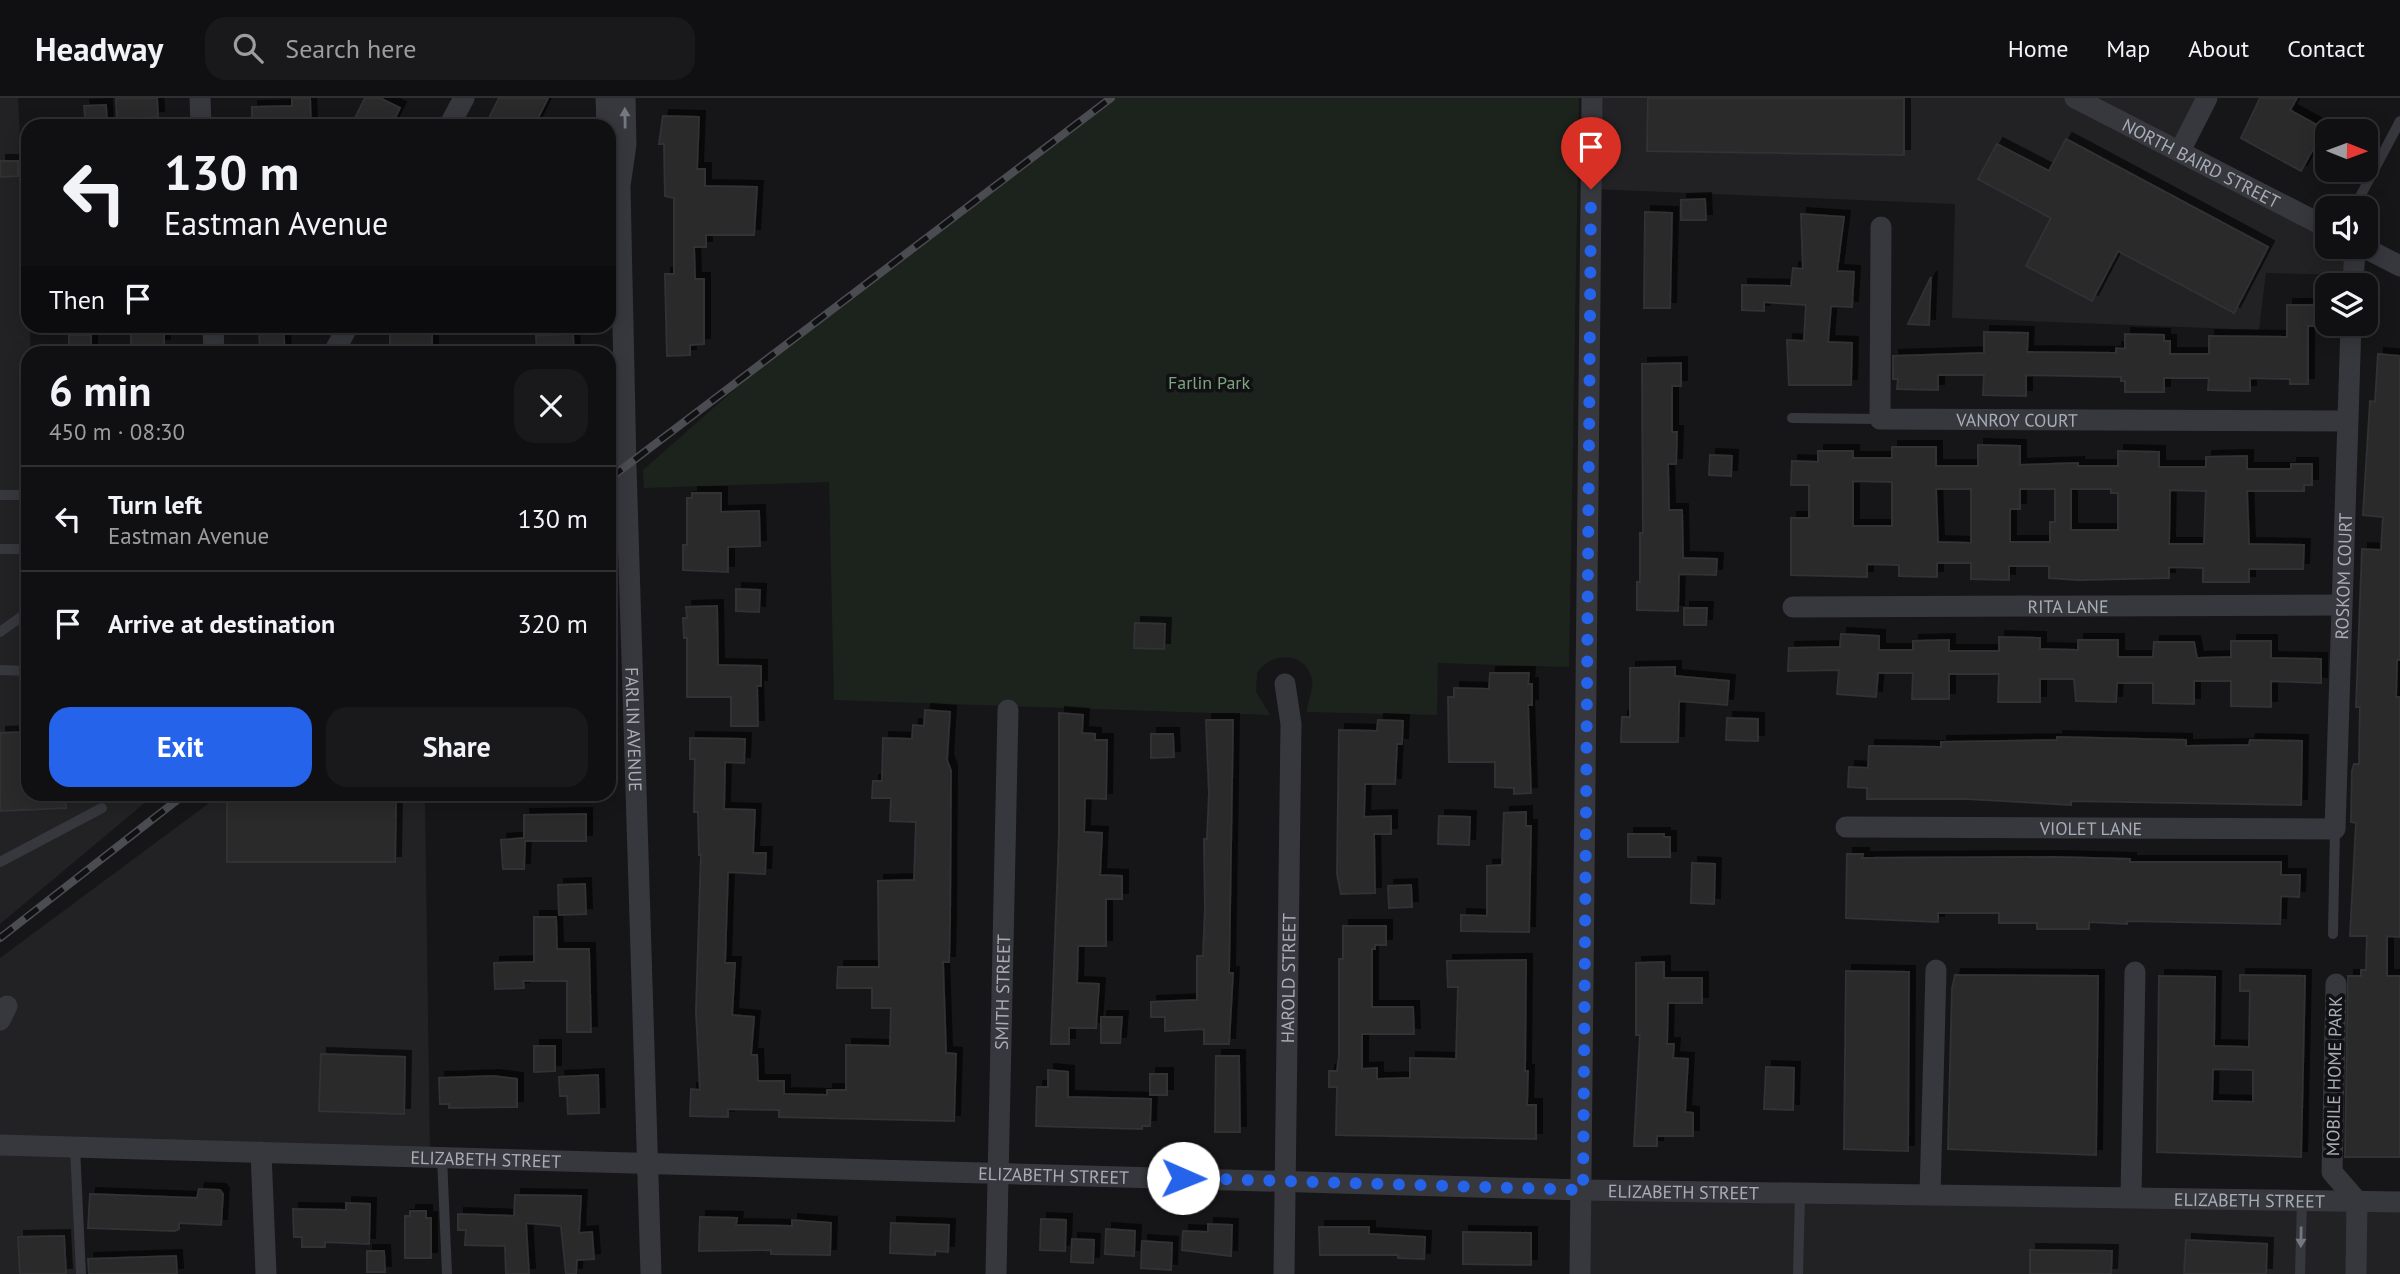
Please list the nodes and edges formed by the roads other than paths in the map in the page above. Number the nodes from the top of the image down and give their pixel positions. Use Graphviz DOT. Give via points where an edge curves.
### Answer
graph roads {
  1 [pos="200,98"];
  2 [pos="464,98"];
  3 [pos="606,98"];
  4 [pos="625,98"];
  5 [pos="1592,98"];
  6 [pos="2076,98"];
  7 [pos="2207,98"];
  8 [pos="2098,103"];
  9 [pos="201,119"];
  10 [pos="453,119"];
  11 [pos="607,119"];
  12 [pos="2400,121"];
  13 [pos="2180,151"];
  14 [pos="616,172"];
  15 [pos="620,186"];
  16 [pos="2360,196"];
  17 [pos="2315,221"];
  18 [pos="1881,227"];
  19 [pos="2378,254"];
  20 [pos="2400,265"];
  21 [pos="2350,336"];
  22 [pos="1792,418"];
  23 [pos="1880,419"];
  24 [pos="2346,421"];
  25 [pos="0,495"];
  26 [pos="21,495"];
  27 [pos="0,549"];
  28 [pos="21,549"];
  29 [pos="2341,605"];
  30 [pos="1793,607"];
  31 [pos="21,617"];
  32 [pos="0,632"];
  33 [pos="0,670"];
  34 [pos="21,671"];
  35 [pos="1285,684"];
  36 [pos="1008,710"];
  37 [pos="102,808"];
  38 [pos="1846,827"];
  39 [pos="2335,829"];
  40 [pos="0,862"];
  41 [pos="2333,934"];
  42 [pos="1936,971"];
  43 [pos="2135,972"];
  44 [pos="2336,984"];
  45 [pos="0,1145"];
  46 [pos="75,1147"];
  47 [pos="261,1152"];
  48 [pos="442,1157"];
  49 [pos="648,1161"];
  50 [pos="998,1172"];
  51 [pos="1286,1180"];
  52 [pos="1583,1190"];
  53 [pos="1800,1193"];
  54 [pos="1930,1195"];
  55 [pos="2131,1197"];
  56 [pos="2302,1200"];
  57 [pos="2357,1201"];
  58 [pos="2400,1202"];
  59 [pos="80,1274"];
  60 [pos="266,1274"];
  61 [pos="447,1274"];
  62 [pos="651,1274"];
  63 [pos="996,1274"];
  64 [pos="1284,1274"];
  65 [pos="1580,1274"];
  66 [pos="1798,1274"];
  67 [pos="2301,1274"];
  68 [pos="2356,1274"];
  1 -- 9 [label="street"];
  2 -- 10 [label="street"];
  3 -- 11 [label="street"];
  15 -- 4 [label="street, FARLIN AVENUE, one-way" via="626,145"];
  5 -- 52 [label="street"];
  6 -- 8 [label="street, NORTH BAIRD STREET"];
  7 -- 13 [label="street"];
  8 -- 13 [label="street, NORTH BAIRD STREET"];
  12 -- 16 [label="lane"];
  13 -- 17 [label="street, NORTH BAIRD STREET"];
  14 -- 15 [label="street, FARLIN AVENUE"];
  15 -- 49 [label="street, FARLIN AVENUE"];
  18 -- 23 [label="street"];
  19 -- 20 [label="street"];
  21 -- 24 [label="street, ROSKOM COURT"];
  22 -- 23 [label="lane"];
  23 -- 24 [label="street, VANROY COURT"];
  24 -- 29 [label="street, ROSKOM COURT"];
  25 -- 26 [label="lane"];
  27 -- 28 [label="lane"];
  29 -- 30 [label="street, RITA LANE"];
  29 -- 39 [label="street, ROSKOM COURT"];
  31 -- 32 [label="lane"];
  33 -- 34 [label="lane"];
  35 -- 51 [label="street, HAROLD STREET" via="1291,724"];
  36 -- 50 [label="street, SMITH STREET"];
  37 -- 40 [label="lane"];
  38 -- 39 [label="street, VIOLET LANE"];
  39 -- 41 [label="lane"];
  42 -- 54 [label="street"];
  43 -- 55 [label="street"];
  44 -- 57 [label="street, MOBILE HOME PARK" via="2332,1172"];
  45 -- 46 [label="street, ELIZABETH STREET"];
  46 -- 47 [label="street, ELIZABETH STREET"];
  46 -- 59 [label="lane"];
  47 -- 48 [label="street, ELIZABETH STREET"];
  47 -- 60 [label="street"];
  48 -- 49 [label="street, ELIZABETH STREET"];
  48 -- 61 [label="lane"];
  49 -- 50 [label="street, ELIZABETH STREET"];
  49 -- 62 [label="street, FARLIN AVENUE"];
  50 -- 51 [label="street, ELIZABETH STREET"];
  50 -- 63 [label="street, SMITH STREET"];
  51 -- 52 [label="street, ELIZABETH STREET"];
  51 -- 64 [label="street, HAROLD STREET"];
  52 -- 53 [label="street, ELIZABETH STREET"];
  52 -- 65 [label="street"];
  53 -- 54 [label="street, ELIZABETH STREET"];
  53 -- 66 [label="lane"];
  54 -- 55 [label="street, ELIZABETH STREET"];
  55 -- 56 [label="street, ELIZABETH STREET"];
  56 -- 57 [label="street, ELIZABETH STREET"];
  56 -- 67 [label="lane, one-way"];
  57 -- 58 [label="street, ELIZABETH STREET"];
  57 -- 68 [label="street"];
}
